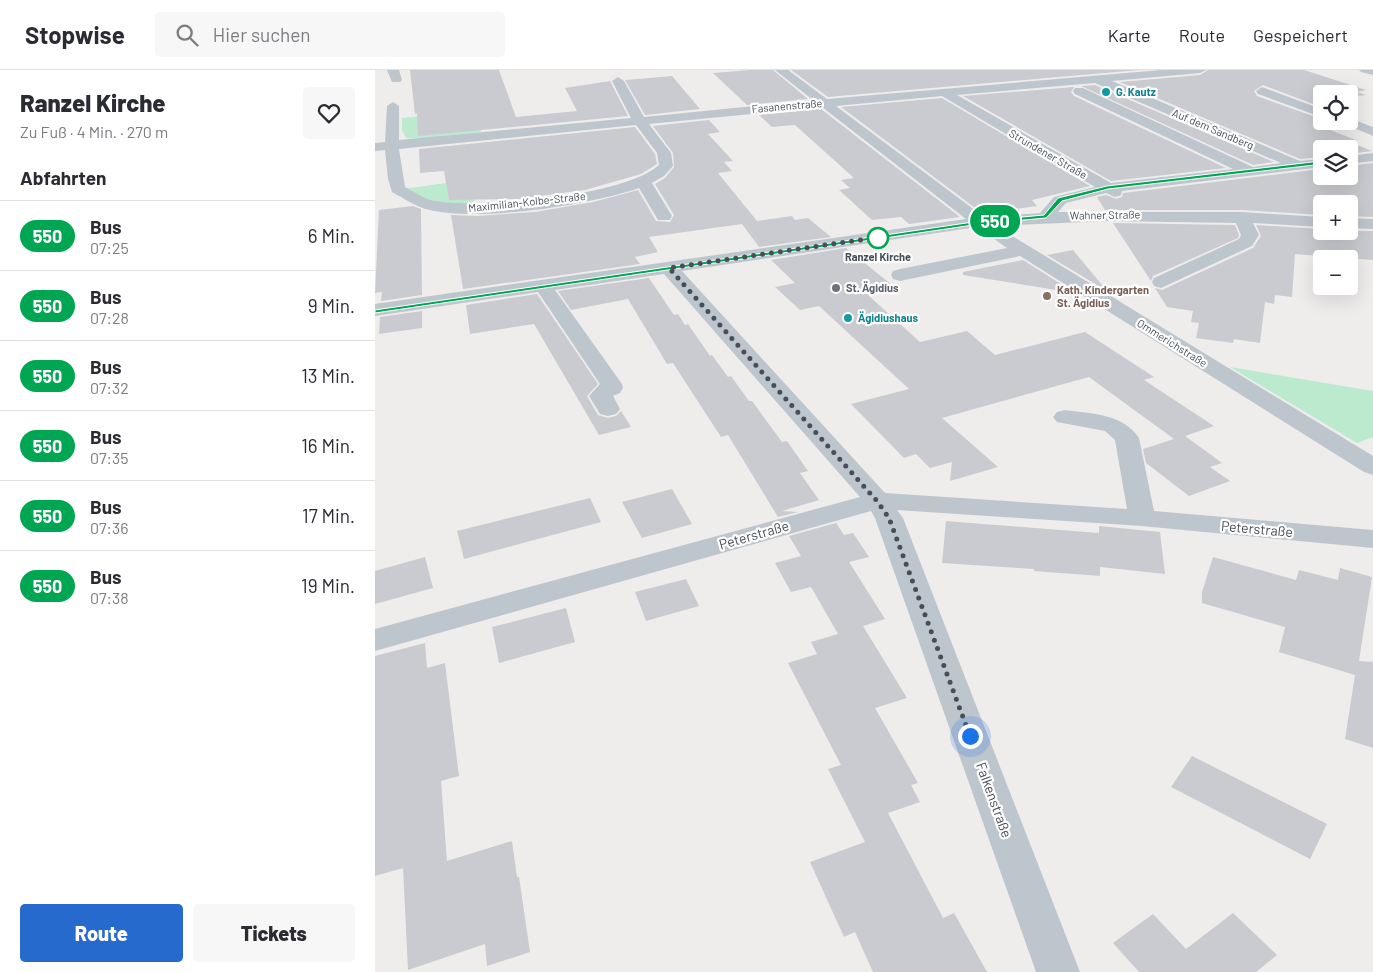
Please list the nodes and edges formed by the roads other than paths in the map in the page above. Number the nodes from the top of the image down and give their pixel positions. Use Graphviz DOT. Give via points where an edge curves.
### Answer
graph roads {
  1 [pos="781,70"];
  2 [pos="1072,70"];
  3 [pos="1200,70"];
  4 [pos="1365,70"];
  5 [pos="1373,72"];
  6 [pos="1097,79"];
  7 [pos="618,81"];
  8 [pos="1060,82"];
  9 [pos="1262,91"];
  10 [pos="943,92"];
  11 [pos="824,103"];
  12 [pos="393,106"];
  13 [pos="1313,110"];
  14 [pos="639,120"];
  15 [pos="1358,126"];
  16 [pos="1373,132"];
  17 [pos="392,145"];
  18 [pos="375,147"];
  19 [pos="1373,157"];
  20 [pos="1358,159"];
  21 [pos="1313,164"];
  22 [pos="1298,166"];
  23 [pos="1250,171"];
  24 [pos="643,182"];
  25 [pos="1107,188"];
  26 [pos="1155,214"];
  27 [pos="664,216"];
  28 [pos="1046,216"];
  29 [pos="1242,217"];
  30 [pos="1313,221"];
  31 [pos="980,222"];
  32 [pos="1358,223"];
  33 [pos="1373,224"];
  34 [pos="1021,250"];
  35 [pos="669,268"];
  36 [pos="900,275"];
  37 [pos="1161,282"];
  38 [pos="543,286"];
  39 [pos="375,310"];
  40 [pos="608,409"];
  41 [pos="1065,417"];
  42 [pos="1367,457"];
  43 [pos="877,501"];
  44 [pos="1141,518"];
  45 [pos="1373,539"];
  46 [pos="375,640"];
  47 [pos="1058,972"];
  1 -- 11 [label="street, Ommerichstraße"];
  2 -- 6 [label="street, Auf dem Sandberg"];
  3 -- 6 [label="street, Fasanenstraße"];
  4 -- 5 [label="street"];
  6 -- 8 [label="street, Fasanenstraße"];
  6 -- 22 [label="street, Auf dem Sandberg"];
  7 -- 14 [label="street"];
  8 -- 10 [label="street, Fasanenstraße"];
  8 -- 23 [label="street, Auf dem Sandberg"];
  9 -- 13 [label="street"];
  10 -- 11 [label="street, Fasanenstraße"];
  10 -- 25 [label="street, Strundener Straße"];
  11 -- 14 [label="street, Fasanenstraße"];
  11 -- 31 [label="street, Ommerichstraße"];
  12 -- 17 [label="street"];
  14 -- 17 [label="street, Fasanenstraße"];
  14 -- 24 [label="street, Maximilian-Kolbe-Straße" via="663,152 665,166"];
  15 -- 16 [label="street"];
  17 -- 18 [label="street, Fasanenstraße"];
  17 -- 24 [label="street, Maximilian-Kolbe-Straße" via="398,189 434,206 476,208 550,201"];
  19 -- 20 [label="street"];
  21 -- 22 [label="street"];
  22 -- 23 [label="street"];
  23 -- 25 [label="street"];
  24 -- 27 [label="street"];
  25 -- 26 [label="street, Strundener Straße"];
  25 -- 28 [label="street" via="1060,200"];
  26 -- 28 [label="street, Wahner Straße"];
  26 -- 29 [label="street, Wahner Straße"];
  28 -- 31 [label="street, Wahner Straße"];
  29 -- 30 [label="street, Wahner Straße"];
  29 -- 37 [label="street" via="1250,235 1246,242"];
  31 -- 34 [label="street, Ommerichstraße"];
  31 -- 35 [label="street, Wahner Straße"];
  32 -- 33 [label="street"];
  34 -- 36 [label="street"];
  34 -- 42 [label="street, Ommerichstraße"];
  35 -- 38 [label="street, Wahner Straße"];
  35 -- 43 [label="street, Falkenstraße"];
  38 -- 39 [label="street, Wahner Straße"];
  38 -- 40 [label="street" via="611,384 612,388 601,396"];
  41 -- 44 [label="street" via="1113,425 1127,438"];
  43 -- 44 [label="street, Peterstraße"];
  43 -- 46 [label="street, Peterstraße"];
  43 -- 47 [label="street, Falkenstraße" via="889,518"];
  44 -- 45 [label="street, Peterstraße"];
}
